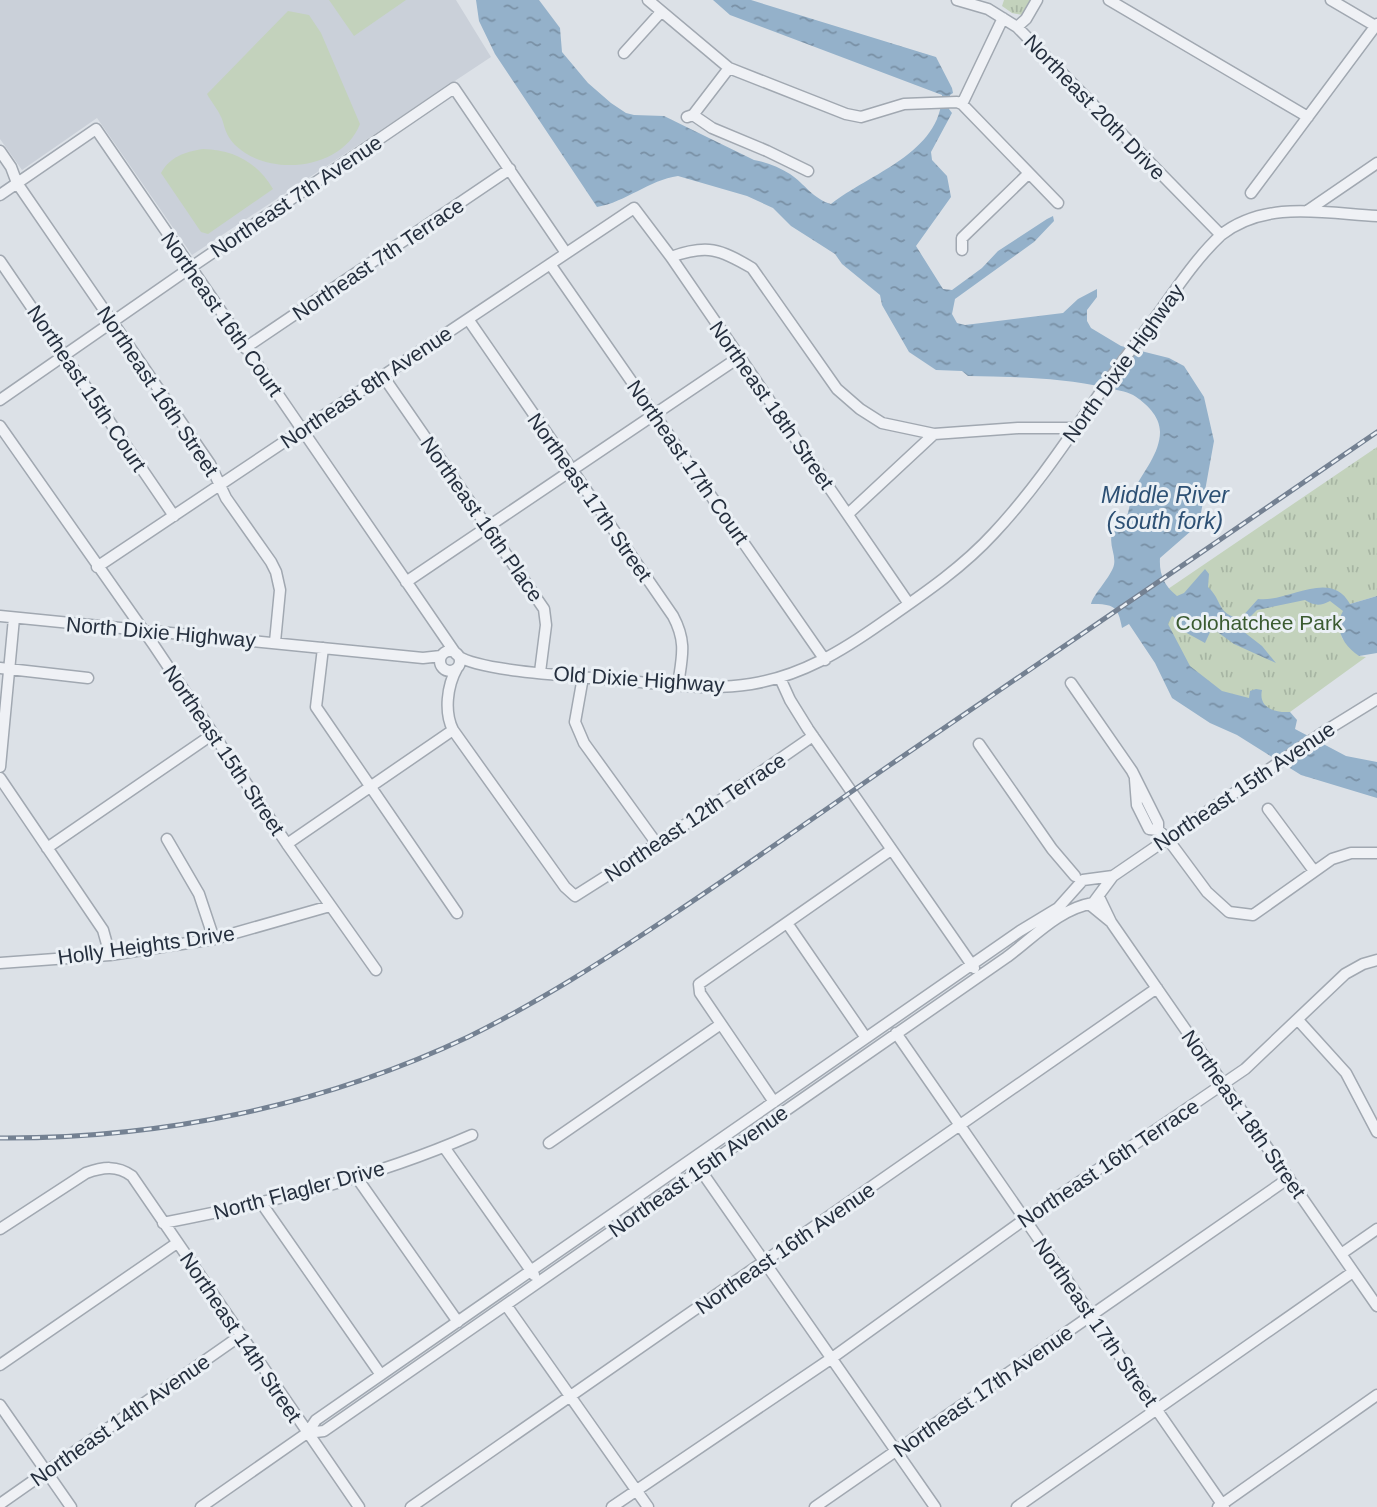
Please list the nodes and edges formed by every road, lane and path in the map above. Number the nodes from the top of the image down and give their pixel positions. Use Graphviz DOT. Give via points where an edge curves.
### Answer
graph roads {
  1 [pos="648,0"];
  2 [pos="957,0"];
  3 [pos="1037,0"];
  4 [pos="1109,0"];
  5 [pos="1331,0"];
  6 [pos="661,12"];
  7 [pos="1003,18"];
  8 [pos="1376,26"];
  9 [pos="1017,27"];
  10 [pos="624,53"];
  11 [pos="729,68"];
  12 [pos="962,104"];
  13 [pos="1308,117"];
  14 [pos="0,151"];
  15 [pos="1377,163"];
  16 [pos="510,169"];
  17 [pos="808,171"];
  18 [pos="1028,174"];
  19 [pos="17,183"];
  20 [pos="1251,193"];
  21 [pos="0,195"];
  22 [pos="1058,203"];
  23 [pos="634,208"];
  24 [pos="1306,212"];
  25 [pos="1377,216"];
  26 [pos="1221,235"];
  27 [pos="962,250"];
  28 [pos="566,253"];
  29 [pos="671,257"];
  30 [pos="0,261"];
  31 [pos="551,264"];
  32 [pos="190,268"];
  33 [pos="468,319"];
  34 [pos="112,322"];
  35 [pos="245,348"];
  36 [pos="64,355"];
  37 [pos="738,358"];
  38 [pos="383,376"];
  39 [pos="0,400"];
  40 [pos="654,413"];
  41 [pos="0,426"];
  42 [pos="1075,428"];
  43 [pos="302,430"];
  44 [pos="934,434"];
  45 [pos="571,470"];
  46 [pos="220,485"];
  47 [pos="848,514"];
  48 [pos="174,516"];
  49 [pos="488,526"];
  50 [pos="97,567"];
  51 [pos="405,582"];
  52 [pos="909,604"];
  53 [pos="0,616"];
  54 [pos="14,618"];
  55 [pos="142,629"];
  56 [pos="443,636"];
  57 [pos="275,642"];
  58 [pos="323,648"];
  59 [pos="825,660"];
  60 [pos="458,661"];
  61 [pos="443,662"];
  62 [pos="5,668"];
  63 [pos="540,672"];
  64 [pos="583,677"];
  65 [pos="88,678"];
  66 [pos="780,678"];
  67 [pos="1071,683"];
  68 [pos="450,685"];
  69 [pos="678,685"];
  70 [pos="1377,699"];
  71 [pos="453,730"];
  72 [pos="212,734"];
  73 [pos="813,736"];
  74 [pos="979,744"];
  75 [pos="0,767"];
  76 [pos="0,778"];
  77 [pos="371,788"];
  78 [pos="1268,809"];
  79 [pos="1167,838"];
  80 [pos="167,839"];
  81 [pos="657,844"];
  82 [pos="287,845"];
  83 [pos="47,848"];
  84 [pos="891,850"];
  85 [pos="1377,853"];
  86 [pos="1314,871"];
  87 [pos="1075,876"];
  88 [pos="1114,876"];
  89 [pos="1090,880"];
  90 [pos="1077,888"];
  91 [pos="1100,895"];
  92 [pos="575,897"];
  93 [pos="1087,904"];
  94 [pos="330,906"];
  95 [pos="457,913"];
  96 [pos="1111,922"];
  97 [pos="787,923"];
  98 [pos="214,939"];
  99 [pos="110,954"];
  100 [pos="1377,960"];
  101 [pos="0,963"];
  102 [pos="972,965"];
  103 [pos="376,970"];
  104 [pos="980,976"];
  105 [pos="1157,988"];
  106 [pos="1298,1020"];
  107 [pos="721,1024"];
  108 [pos="896,1033"];
  109 [pos="866,1038"];
  110 [pos="1223,1084"];
  111 [pos="775,1102"];
  112 [pos="961,1126"];
  113 [pos="1377,1132"];
  114 [pos="472,1135"];
  115 [pos="549,1143"];
  116 [pos="444,1147"];
  117 [pos="693,1158"];
  118 [pos="700,1169"];
  119 [pos="357,1178"];
  120 [pos="1289,1178"];
  121 [pos="262,1204"];
  122 [pos="1025,1219"];
  123 [pos="163,1223"];
  124 [pos="0,1229"];
  125 [pos="1377,1229"];
  126 [pos="177,1243"];
  127 [pos="1341,1254"];
  128 [pos="765,1262"];
  129 [pos="531,1271"];
  130 [pos="1353,1272"];
  131 [pos="539,1282"];
  132 [pos="506,1305"];
  133 [pos="1377,1306"];
  134 [pos="1090,1315"];
  135 [pos="458,1322"];
  136 [pos="240,1336"];
  137 [pos="832,1358"];
  138 [pos="0,1365"];
  139 [pos="381,1375"];
  140 [pos="1377,1395"];
  141 [pos="570,1398"];
  142 [pos="0,1405"];
  143 [pos="1156,1408"];
  144 [pos="307,1433"];
  145 [pos="897,1451"];
  146 [pos="47,1472"];
  147 [pos="636,1490"];
  148 [pos="0,1504"];
  149 [pos="1221,1506"];
  150 [pos="71,1507"];
  151 [pos="201,1507"];
  152 [pos="359,1507"];
  153 [pos="411,1507"];
  154 [pos="612,1507"];
  155 [pos="648,1507"];
  156 [pos="815,1507"];
  157 [pos="935,1507"];
  158 [pos="1017,1507"];
  1 -- 6 [label="street"];
  2 -- 7 [label="street, Northeast 20th Drive"];
  3 -- 9 [label="street"];
  4 -- 13 [label="street"];
  5 -- 8 [label="street"];
  6 -- 10 [label="street"];
  6 -- 11 [label="street"];
  7 -- 9 [label="street, Northeast 20th Drive"];
  7 -- 12 [label="street"];
  8 -- 13 [label="street"];
  9 -- 26 [label="street, Northeast 20th Drive"];
  11 -- 12 [label="street" via="861,117 904,104"];
  11 -- 17 [label="street" via="690,116"];
  12 -- 18 [label="street"];
  13 -- 20 [label="street"];
  14 -- 19 [label="street, Northeast 16th Street"];
  15 -- 24 [label="street"];
  16 -- 28 [label="street"];
  16 -- 32 [label="street, Northeast 7th Avenue" via="454,88"];
  16 -- 35 [label="street, Northeast 7th Terrace"];
  18 -- 22 [label="street"];
  18 -- 27 [label="street" via="962,238"];
  19 -- 21 [label="street"];
  19 -- 32 [label="street, Northeast 16th Court" via="96,129"];
  19 -- 34 [label="street, Northeast 16th Street"];
  23 -- 28 [label="street, Northeast 8th Avenue"];
  23 -- 29 [label="street, Northeast 18th Street"];
  24 -- 25 [label="street, North Dixie Highway"];
  24 -- 26 [label="street, North Dixie Highway" via="1256,215"];
  26 -- 42 [label="street, North Dixie Highway"];
  28 -- 31 [label="street, Northeast 8th Avenue"];
  29 -- 37 [label="street, Northeast 18th Street"];
  29 -- 44 [label="street" via="694,249 713,250 752,268 837,389 882,423"];
  30 -- 36 [label="street, Northeast 15th Court"];
  31 -- 33 [label="street, Northeast 8th Avenue"];
  31 -- 40 [label="street, Northeast 17th Court"];
  32 -- 34 [label="street, Northeast 7th Avenue"];
  32 -- 35 [label="street, Northeast 16th Court"];
  33 -- 38 [label="street, Northeast 8th Avenue"];
  33 -- 45 [label="street, Northeast 17th Street"];
  34 -- 36 [label="street, Northeast 7th Avenue"];
  34 -- 46 [label="street, Northeast 16th Street"];
  35 -- 43 [label="street, Northeast 16th Court"];
  36 -- 39 [label="street, Northeast 7th Avenue"];
  36 -- 48 [label="street, Northeast 15th Court"];
  37 -- 40 [label="street"];
  37 -- 47 [label="street, Northeast 18th Street"];
  38 -- 43 [label="street, Northeast 8th Avenue"];
  38 -- 49 [label="street, Northeast 16th Place"];
  40 -- 45 [label="street"];
  40 -- 59 [label="street, Northeast 17th Court"];
  41 -- 50 [label="street, Northeast 15th Street"];
  42 -- 44 [label="street"];
  42 -- 52 [label="street, North Dixie Highway" via="993,535 961,566"];
  43 -- 46 [label="street, Northeast 8th Avenue"];
  43 -- 51 [label="street, Northeast 16th Court"];
  44 -- 47 [label="street"];
  45 -- 49 [label="street"];
  45 -- 69 [label="street, Northeast 17th Street" via="681,631 684,643"];
  46 -- 48 [label="street, Northeast 8th Avenue"];
  46 -- 57 [label="street, Northeast 16th Street" via="276,572 280,590"];
  47 -- 52 [label="street, Northeast 18th Street"];
  48 -- 50 [label="street, Northeast 8th Avenue"];
  49 -- 51 [label="street"];
  49 -- 63 [label="street, Northeast 16th Place" via="544,610"];
  50 -- 55 [label="street, Northeast 15th Street"];
  51 -- 56 [label="street, Northeast 16th Court"];
  52 -- 59 [label="street, Old Dixie Highway"];
  53 -- 54 [label="street, North Dixie Highway"];
  54 -- 55 [label="street, North Dixie Highway"];
  54 -- 62 [label="street"];
  55 -- 57 [label="street, North Dixie Highway"];
  55 -- 72 [label="street, Northeast 15th Street"];
  56 -- 60 [label="street, Northeast 16th Court"];
  56 -- 61 [label="street, Northeast 16th Court"];
  57 -- 58 [label="street, North Dixie Highway"];
  58 -- 61 [label="street"];
  58 -- 77 [label="street" via="316,707"];
  59 -- 66 [label="street, Old Dixie Highway"];
  60 -- 61 [label="street" via="452,671"];
  60 -- 61 [label="street" via="450,651"];
  60 -- 63 [label="street, Old Dixie Highway"];
  60 -- 68 [label="street, Northeast 16th Court"];
  61 -- 68 [label="street, Northeast 16th Court"];
  62 -- 65 [label="street"];
  62 -- 75 [label="street"];
  63 -- 64 [label="street, Old Dixie Highway"];
  64 -- 69 [label="street, Old Dixie Highway"];
  64 -- 81 [label="street" via="575,722 584,743"];
  66 -- 69 [label="street, Old Dixie Highway" via="716,687"];
  66 -- 73 [label="street"];
  67 -- 79 [label="street" via="1135,779 1142,818 1149,829"];
  68 -- 71 [label="street, Northeast 16th Court" via="447,718"];
  70 -- 79 [label="street, Northeast 15th Avenue"];
  71 -- 77 [label="street"];
  71 -- 92 [label="street, Northeast 16th Court"];
  72 -- 82 [label="street, Northeast 15th Street"];
  72 -- 83 [label="street"];
  73 -- 81 [label="street, Northeast 12th Terrace"];
  73 -- 84 [label="street"];
  74 -- 87 [label="street"];
  76 -- 83 [label="street"];
  77 -- 82 [label="street"];
  77 -- 95 [label="street"];
  78 -- 86 [label="street"];
  79 -- 86 [label="street" via="1228,912 1253,915"];
  79 -- 88 [label="street, Northeast 15th Avenue"];
  80 -- 98 [label="street" via="199,894"];
  81 -- 92 [label="street, Northeast 12th Terrace"];
  82 -- 94 [label="street, Northeast 15th Street"];
  83 -- 99 [label="street" via="103,930"];
  84 -- 97 [label="street"];
  84 -- 102 [label="street"];
  85 -- 86 [label="street" via="1351,853"];
  87 -- 89 [label="street"];
  87 -- 90 [label="street"];
  88 -- 89 [label="street, Northeast 15th Avenue"];
  88 -- 91 [label="street, Northeast 15th Avenue"];
  89 -- 90 [label="street" via="1083,880"];
  89 -- 91 [label="street" via="1099,886"];
  90 -- 93 [label="street" via="1079,900"];
  90 -- 102 [label="street, Northeast 15th Avenue" via="1058,908"];
  91 -- 93 [label="street"];
  91 -- 96 [label="street, Northeast 18th Street"];
  93 -- 96 [label="street, Northeast 18th Street"];
  93 -- 104 [label="street, Northeast 15th Avenue" via="1061,914"];
  94 -- 98 [label="street, Holly Heights Drive"];
  94 -- 103 [label="street, Northeast 15th Street"];
  96 -- 105 [label="street, Northeast 18th Street"];
  97 -- 107 [label="street" via="699,984"];
  97 -- 109 [label="street"];
  98 -- 99 [label="street, Holly Heights Drive"];
  99 -- 101 [label="street, Holly Heights Drive"];
  100 -- 106 [label="street, Northeast 16th Terrace" via="1345,974"];
  102 -- 104 [label="street"];
  102 -- 109 [label="street, Northeast 15th Avenue"];
  104 -- 108 [label="street, Northeast 15th Avenue"];
  105 -- 110 [label="street, Northeast 18th Street"];
  105 -- 112 [label="street, Northeast 16th Avenue"];
  106 -- 110 [label="street, Northeast 16th Terrace"];
  106 -- 113 [label="street" via="1346,1073"];
  107 -- 111 [label="street"];
  107 -- 115 [label="street"];
  108 -- 112 [label="street, Northeast 17th Street"];
  108 -- 118 [label="street, Northeast 15th Avenue"];
  109 -- 111 [label="street, Northeast 15th Avenue"];
  110 -- 120 [label="street, Northeast 18th Street"];
  110 -- 122 [label="street, Northeast 16th Terrace"];
  111 -- 117 [label="street, Northeast 15th Avenue"];
  112 -- 122 [label="street, Northeast 17th Street"];
  112 -- 128 [label="street, Northeast 16th Avenue"];
  114 -- 116 [label="street, North Flagler Drive"];
  116 -- 119 [label="street, North Flagler Drive"];
  116 -- 129 [label="street"];
  117 -- 118 [label="street"];
  117 -- 129 [label="street, Northeast 15th Avenue"];
  118 -- 128 [label="street"];
  118 -- 131 [label="street, Northeast 15th Avenue"];
  119 -- 121 [label="street, North Flagler Drive"];
  119 -- 135 [label="street"];
  120 -- 127 [label="street, Northeast 18th Street"];
  120 -- 134 [label="street, Northeast 17th Avenue"];
  121 -- 123 [label="street, North Flagler Drive"];
  121 -- 139 [label="street"];
  122 -- 134 [label="street, Northeast 17th Street"];
  122 -- 137 [label="street, Northeast 16th Terrace"];
  123 -- 124 [label="street, Northeast 14th Street" via="132,1177 123,1169 103,1168 86,1173"];
  123 -- 126 [label="street, Northeast 14th Street"];
  125 -- 127 [label="street"];
  126 -- 136 [label="street, Northeast 14th Street"];
  126 -- 138 [label="street"];
  127 -- 130 [label="street, Northeast 18th Street"];
  128 -- 137 [label="street"];
  128 -- 141 [label="street, Northeast 16th Avenue"];
  129 -- 131 [label="street"];
  129 -- 135 [label="street, Northeast 15th Avenue"];
  130 -- 133 [label="street, Northeast 18th Street"];
  130 -- 143 [label="street"];
  131 -- 132 [label="street, Northeast 15th Avenue"];
  132 -- 141 [label="street"];
  132 -- 144 [label="street, Northeast 15th Avenue" via="324,1431"];
  134 -- 143 [label="street, Northeast 17th Street"];
  134 -- 145 [label="street, Northeast 17th Avenue"];
  135 -- 139 [label="street, Northeast 15th Avenue"];
  136 -- 144 [label="street, Northeast 14th Street"];
  136 -- 146 [label="street, Northeast 14th Avenue"];
  137 -- 145 [label="street"];
  137 -- 147 [label="street, Northeast 16th Terrace"];
  139 -- 144 [label="street, Northeast 15th Avenue" via="316,1420"];
  140 -- 149 [label="street"];
  141 -- 147 [label="street"];
  141 -- 153 [label="street, Northeast 16th Avenue"];
  142 -- 146 [label="street"];
  143 -- 149 [label="street, Northeast 17th Street"];
  143 -- 158 [label="street"];
  144 -- 151 [label="street, Northeast 15th Avenue"];
  144 -- 152 [label="street, Northeast 14th Street"];
  145 -- 156 [label="street, Northeast 17th Avenue"];
  145 -- 157 [label="street"];
  146 -- 148 [label="street, Northeast 14th Avenue"];
  146 -- 150 [label="street"];
  147 -- 154 [label="street, Northeast 16th Terrace"];
  147 -- 155 [label="street"];
}
